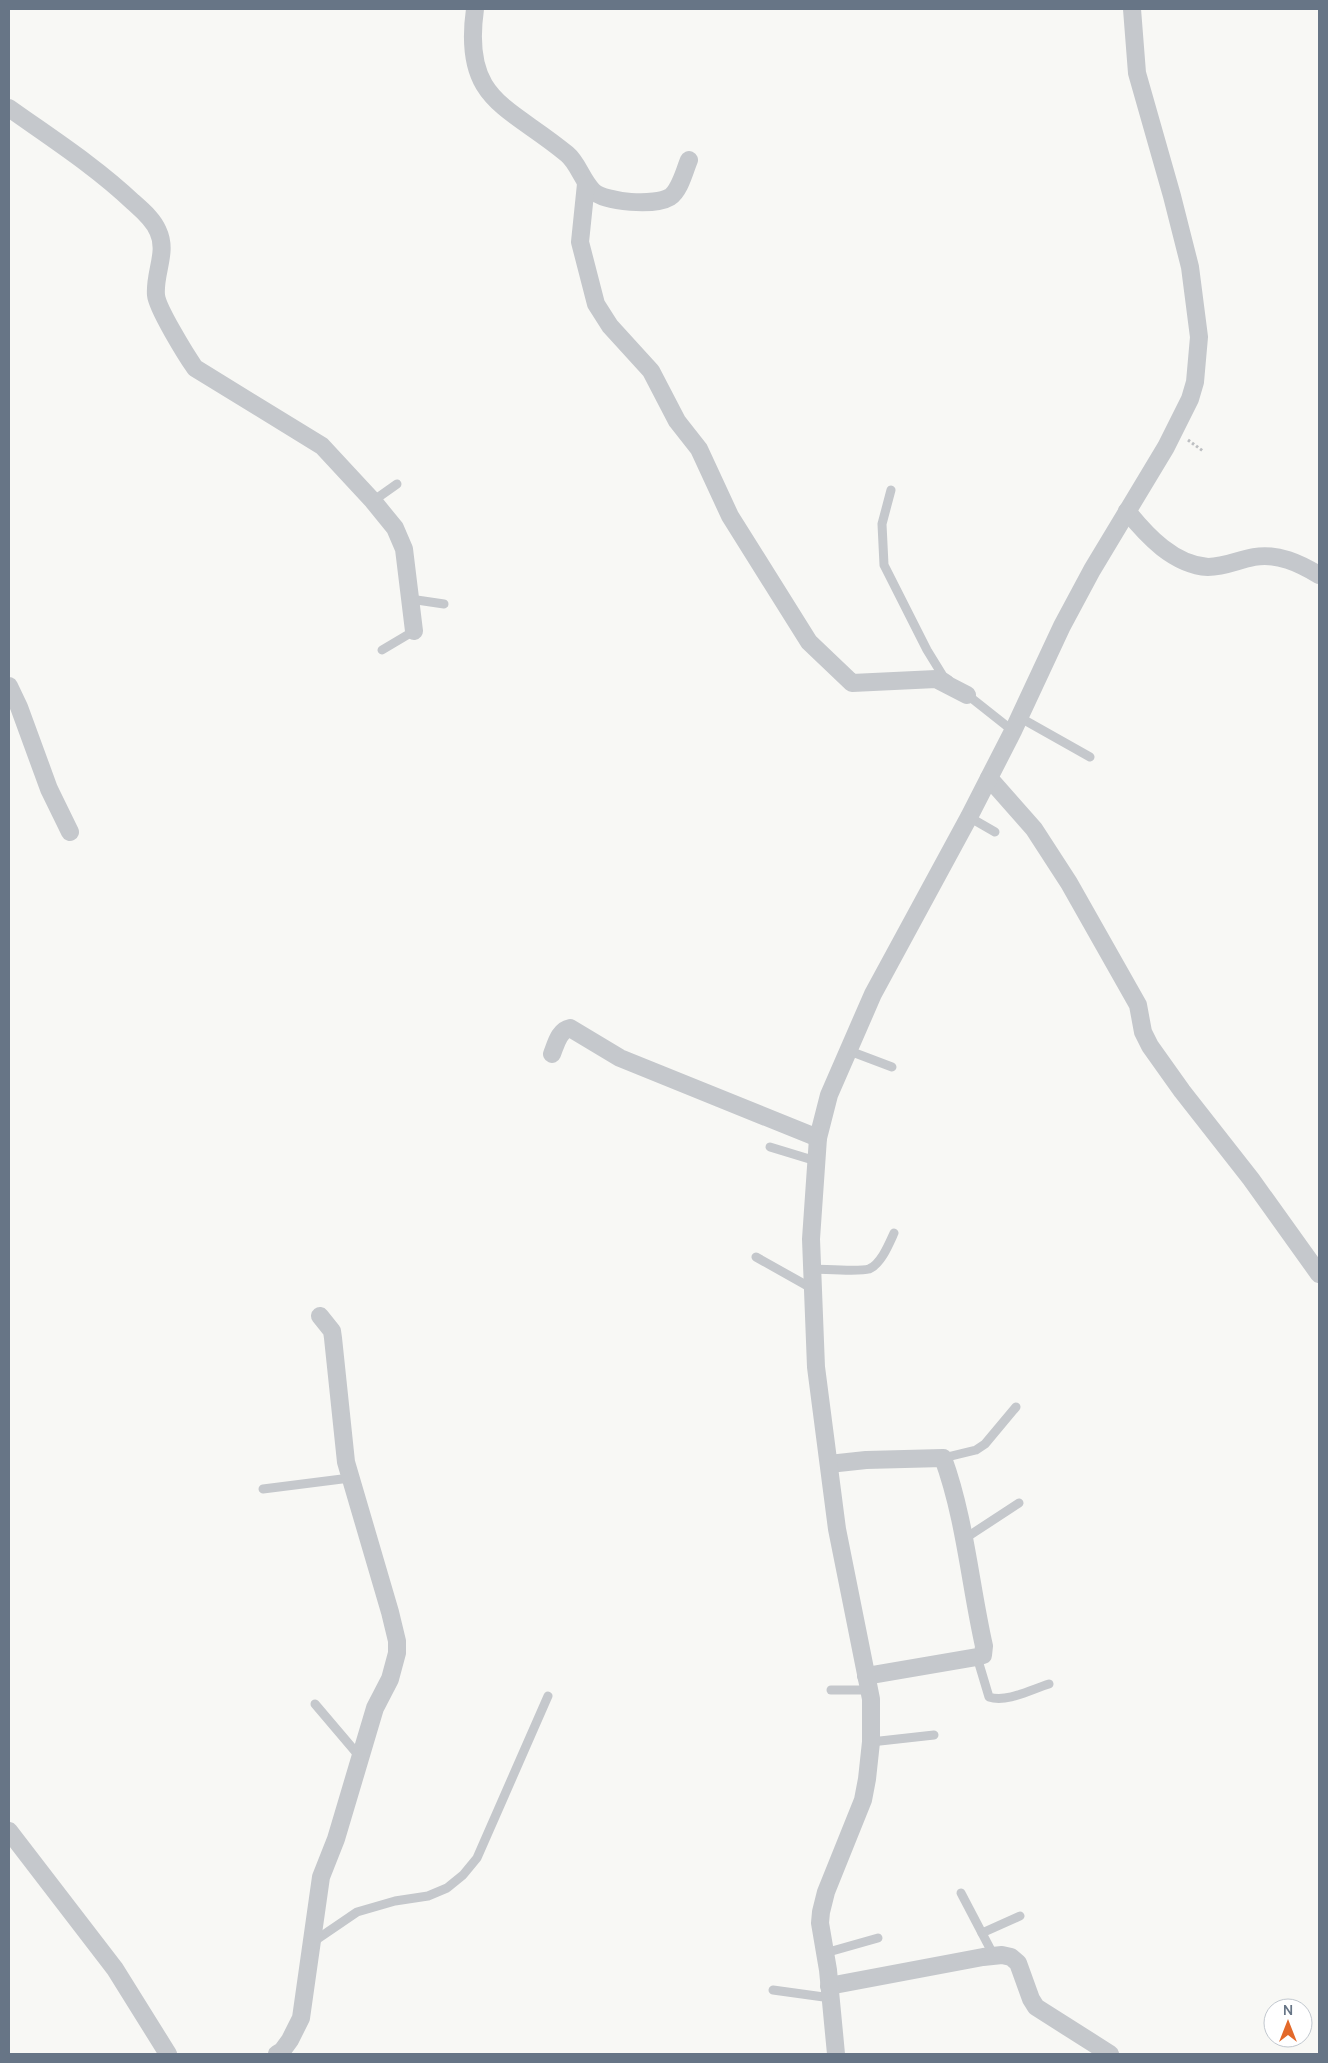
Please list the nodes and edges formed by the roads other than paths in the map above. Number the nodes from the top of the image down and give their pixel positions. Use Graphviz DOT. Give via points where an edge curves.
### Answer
graph roads {
  1 [pos="475,9"];
  2 [pos="1132,9"];
  3 [pos="9,108"];
  4 [pos="689,160"];
  5 [pos="586,184"];
  6 [pos="397,484"];
  7 [pos="891,490"];
  8 [pos="373,501"];
  9 [pos="1127,512"];
  10 [pos="1319,575"];
  11 [pos="410,599"];
  12 [pos="444,604"];
  13 [pos="414,631"];
  14 [pos="382,650"];
  15 [pos="9,686"];
  16 [pos="967,695"];
  17 [pos="1016,724"];
  18 [pos="1090,757"];
  19 [pos="989,778"];
  20 [pos="969,817"];
  21 [pos="70,832"];
  22 [pos="995,832"];
  23 [pos="847,1050"];
  24 [pos="552,1054"];
  25 [pos="892,1067"];
  26 [pos="818,1138"];
  27 [pos="770,1147"];
  28 [pos="816,1161"];
  29 [pos="894,1233"];
  30 [pos="756,1257"];
  31 [pos="812,1270"];
  32 [pos="1319,1274"];
  33 [pos="813,1289"];
  34 [pos="320,1316"];
  35 [pos="1016,1407"];
  36 [pos="943,1458"];
  37 [pos="829,1464"];
  38 [pos="350,1478"];
  39 [pos="263,1488"];
  40 [pos="1019,1503"];
  41 [pos="964,1539"];
  42 [pos="976,1658"];
  43 [pos="867,1683"];
  44 [pos="1049,1684"];
  45 [pos="831,1690"];
  46 [pos="548,1696"];
  47 [pos="316,1704"];
  48 [pos="934,1735"];
  49 [pos="871,1742"];
  50 [pos="360,1757"];
  51 [pos="9,1830"];
  52 [pos="961,1893"];
  53 [pos="1020,1916"];
  54 [pos="982,1933"];
  55 [pos="878,1938"];
  56 [pos="311,1944"];
  57 [pos="825,1953"];
  58 [pos="994,1956"];
  59 [pos="773,1990"];
  60 [pos="830,1992"];
  61 [pos="168,2054"];
  62 [pos="277,2054"];
  63 [pos="836,2054"];
  64 [pos="1110,2054"];
  1 -- 5 [label="street" via="473,60 487,89 499,104 568,155"];
  2 -- 9 [label="street" via="1136,73 1190,266 1199,336 1195,382 1190,399 1166,448"];
  3 -- 8 [label="street" via="71,150 150,217 161,241 156,296 184,353 195,368 322,446"];
  4 -- 5 [label="street" via="677,188 671,196 660,201 646,203 607,198 594,193"];
  5 -- 16 [label="street" via="580,242 596,304 610,326 651,370 676,421 699,449 730,516 809,642 852,683 936,680"];
  6 -- 8 [label="lane"];
  7 -- 16 [label="lane" via="882,524 884,565 943,676"];
  8 -- 11 [label="street" via="395,528 404,549"];
  9 -- 10 [label="street" via="1155,542 1185,561 1207,567 1255,557 1280,557 1299,563"];
  9 -- 17 [label="street" via="1062,626"];
  11 -- 12 [label="lane"];
  11 -- 13 [label="street"];
  13 -- 14 [label="lane"];
  15 -- 21 [label="street" via="49,789"];
  16 -- 17 [label="lane"];
  17 -- 18 [label="lane"];
  17 -- 19 [label="street"];
  19 -- 20 [label="street"];
  19 -- 32 [label="street" via="1034,828 1069,883 1138,1005 1143,1032 1150,1046"];
  20 -- 22 [label="lane"];
  20 -- 23 [label="street" via="873,994"];
  23 -- 25 [label="lane"];
  23 -- 26 [label="street" via="829,1094"];
  24 -- 26 [label="street" via="562,1032 570,1028 620,1058"];
  26 -- 28 [label="street"];
  27 -- 28 [label="lane"];
  28 -- 31 [label="street"];
  29 -- 31 [label="lane" via="877,1262 868,1269"];
  30 -- 33 [label="lane"];
  31 -- 33 [label="street"];
  33 -- 37 [label="street" via="816,1367"];
  34 -- 38 [label="street" via="334,1338"];
  35 -- 36 [label="lane" via="985,1444 976,1450"];
  36 -- 37 [label="street"];
  36 -- 41 [label="street"];
  37 -- 43 [label="street" via="837,1529"];
  38 -- 39 [label="lane"];
  38 -- 50 [label="street" via="397,1641 390,1679 374,1708"];
  40 -- 41 [label="lane"];
  41 -- 42 [label="street" via="984,1646 983,1655"];
  42 -- 43 [label="street"];
  42 -- 44 [label="lane" via="989,1697 1008,1697"];
  43 -- 45 [label="lane"];
  43 -- 49 [label="street"];
  46 -- 56 [label="lane" via="477,1858 463,1875 447,1888 428,1896 356,1912"];
  47 -- 50 [label="lane"];
  48 -- 49 [label="lane"];
  49 -- 57 [label="street" via="862,1800 821,1912"];
  50 -- 56 [label="street" via="336,1839 321,1877"];
  51 -- 61 [label="street" via="115,1968"];
  52 -- 54 [label="lane"];
  53 -- 54 [label="lane"];
  54 -- 58 [label="lane"];
  55 -- 57 [label="lane"];
  56 -- 62 [label="street" via="301,2018 290,2040"];
  57 -- 60 [label="street"];
  58 -- 60 [label="street"];
  58 -- 64 [label="street" via="1011,1957 1018,1962 1036,2007"];
  59 -- 60 [label="lane"];
  60 -- 63 [label="street"];
}
